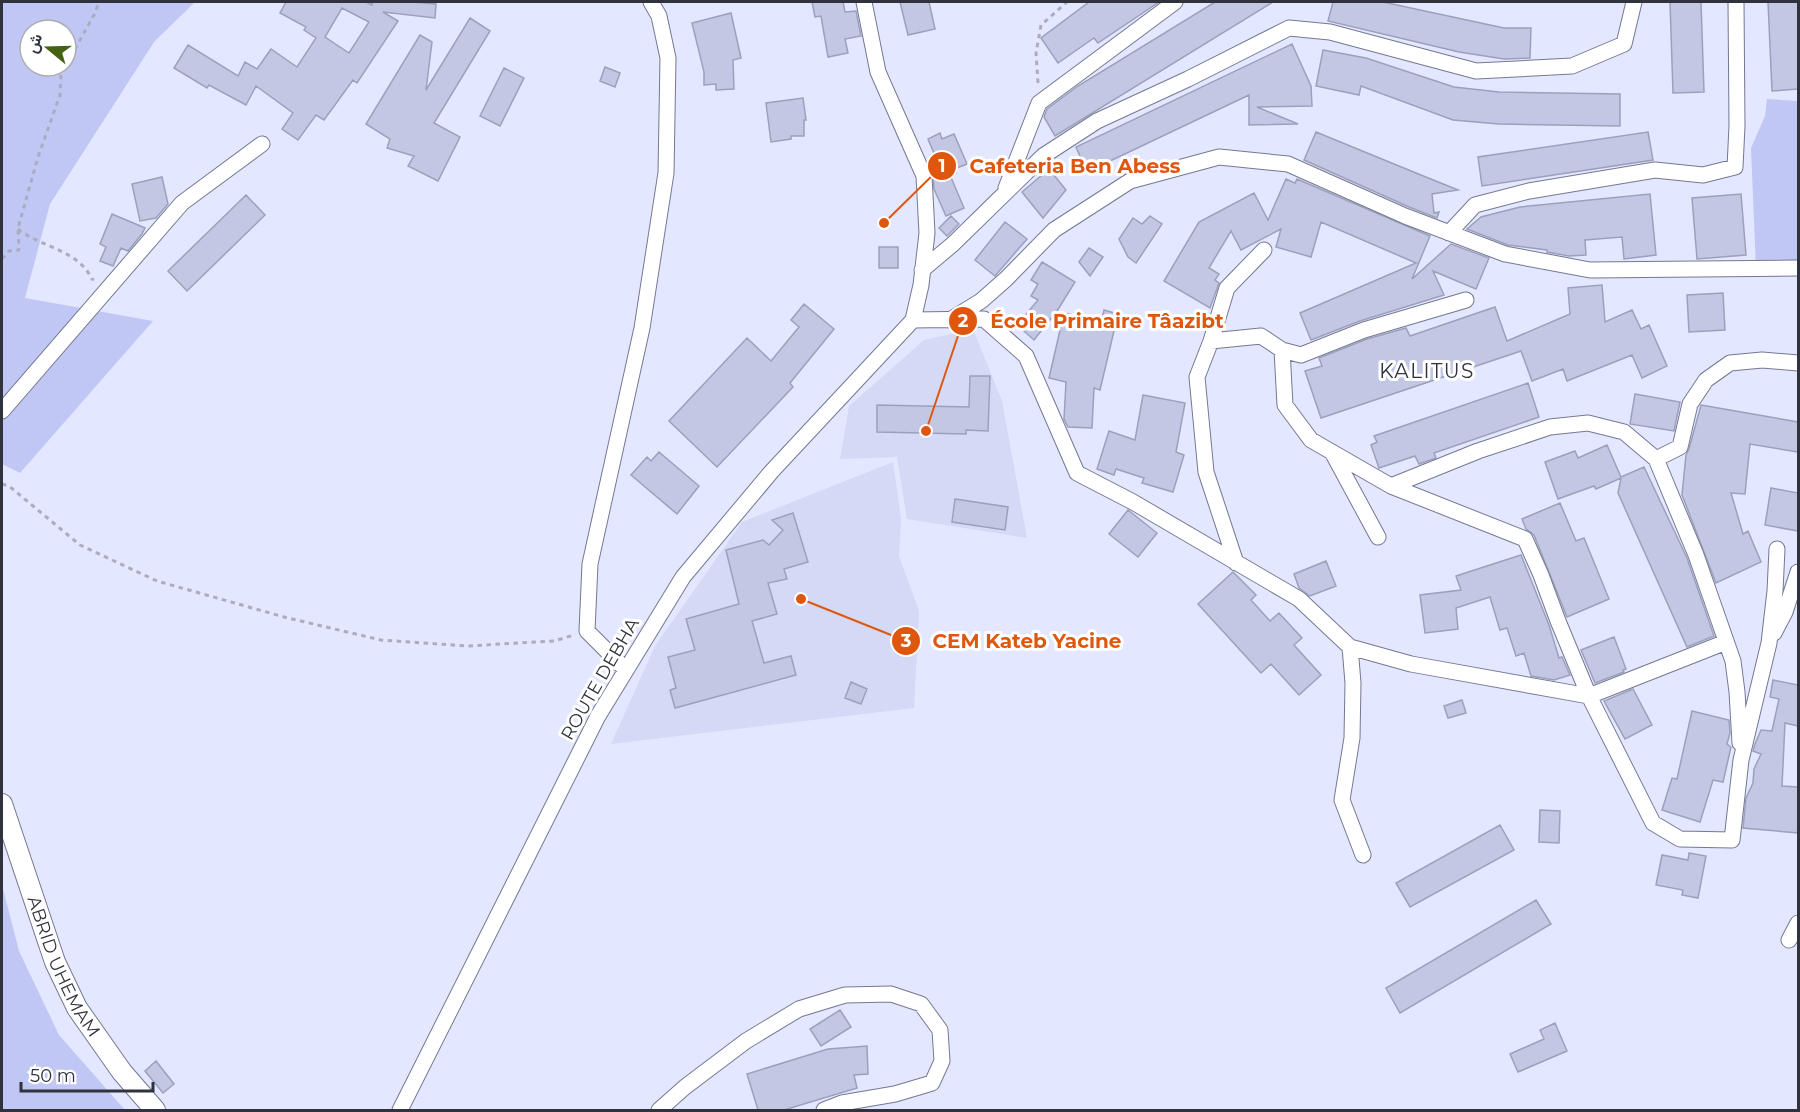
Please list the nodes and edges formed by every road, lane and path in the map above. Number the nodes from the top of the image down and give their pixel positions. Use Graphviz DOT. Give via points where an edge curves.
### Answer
graph roads {
  1 [pos="99,2"];
  2 [pos="651,2"];
  3 [pos="864,2"];
  4 [pos="1067,2"];
  5 [pos="1175,2"];
  6 [pos="1634,2"];
  7 [pos="1736,2"];
  8 [pos="78,44"];
  9 [pos="61,78"];
  10 [pos="1039,103"];
  11 [pos="262,144"];
  12 [pos="1004,193"];
  13 [pos="18,229"];
  14 [pos="1449,233"];
  15 [pos="1263,250"];
  16 [pos="2,259"];
  17 [pos="1798,268"];
  18 [pos="922,270"];
  19 [pos="110,285"];
  20 [pos="1466,300"];
  21 [pos="913,320"];
  22 [pos="950,320"];
  23 [pos="1211,341"];
  24 [pos="1282,350"];
  25 [pos="1798,363"];
  26 [pos="2,411"];
  27 [pos="1332,452"];
  28 [pos="1656,459"];
  29 [pos="2,484"];
  30 [pos="1391,486"];
  31 [pos="1378,537"];
  32 [pos="1778,549"];
  33 [pos="1236,563"];
  34 [pos="1798,572"];
  35 [pos="587,631"];
  36 [pos="1726,642"];
  37 [pos="1769,643"];
  38 [pos="1350,648"];
  39 [pos="626,670"];
  40 [pos="1589,696"];
  41 [pos="1741,760"];
  42 [pos="2,804"];
  43 [pos="1363,855"];
  44 [pos="1798,923"];
  45 [pos="1789,940"];
  46 [pos="155,1110"];
  47 [pos="400,1110"];
  48 [pos="659,1110"];
  49 [pos="824,1110"];
  1 -- 8 [label="path"];
  2 -- 35 [label="street" via="659,16 668,58 666,174 642,328 590,564"];
  3 -- 18 [label="street" via="878,72 924,176 927,233"];
  4 -- 10 [label="path" via="1041,25 1036,53"];
  5 -- 10 [label="street"];
  6 -- 12 [label="street" via="1624,44 1572,66 1476,71 1330,32 1289,28 1097,121 1043,156"];
  7 -- 14 [label="street" via="1735,167 1703,176 1655,170 1529,191 1475,205"];
  9 -- 13 [label="path" via="60,95"];
  10 -- 12 [label="street"];
  11 -- 19 [label="street" via="182,203"];
  12 -- 18 [label="street"];
  13 -- 16 [label="path" via="19,250 9,251"];
  13 -- 19 [label="path" via="66,252 86,267 92,279"];
  14 -- 17 [label="street" via="1505,254 1590,270"];
  14 -- 22 [label="street" via="1288,164 1219,157 1130,181 1054,230 981,301"];
  15 -- 23 [label="street" via="1227,288"];
  18 -- 21 [label="street"];
  19 -- 26 [label="street"];
  20 -- 24 [label="street" via="1364,330 1301,356"];
  21 -- 22 [label="street"];
  21 -- 39 [label="street, ROUTE DEBHA" via="772,471 683,577"];
  22 -- 33 [label="street" via="984,319 1026,356 1077,472"];
  23 -- 24 [label="street" via="1261,336"];
  23 -- 33 [label="street" via="1197,377 1206,472"];
  24 -- 27 [label="street" via="1285,405 1311,440"];
  25 -- 28 [label="street" via="1730,363 1706,380 1690,404 1680,447"];
  27 -- 30 [label="street"];
  27 -- 31 [label="street"];
  28 -- 30 [label="street" via="1624,432 1578,424 1550,427 1519,437"];
  28 -- 36 [label="street" via="1696,555"];
  29 -- 35 [label="path" via="90,550 158,581 284,616 381,640 467,646 554,641"];
  30 -- 40 [label="street" via="1525,539"];
  32 -- 37 [label="street"];
  33 -- 38 [label="street" via="1299,599"];
  34 -- 37 [label="street" via="1785,612"];
  35 -- 39 [label="street"];
  36 -- 40 [label="street"];
  36 -- 41 [label="street" via="1737,692"];
  37 -- 41 [label="street"];
  38 -- 40 [label="street" via="1411,664"];
  38 -- 43 [label="street" via="1352,738 1342,800"];
  39 -- 47 [label="street, ROUTE DEBHA" via="593,726"];
  40 -- 41 [label="street" via="1653,823 1680,839 1732,840"];
  42 -- 46 [label="street, ABRID UHEMAM" via="55,962 77,1008 122,1072"];
  44 -- 45 [label="street"];
  48 -- 49 [label="street" via="746,1041 799,1009 845,995 891,994 921,1004 940,1030 942,1061 932,1083"];
}
